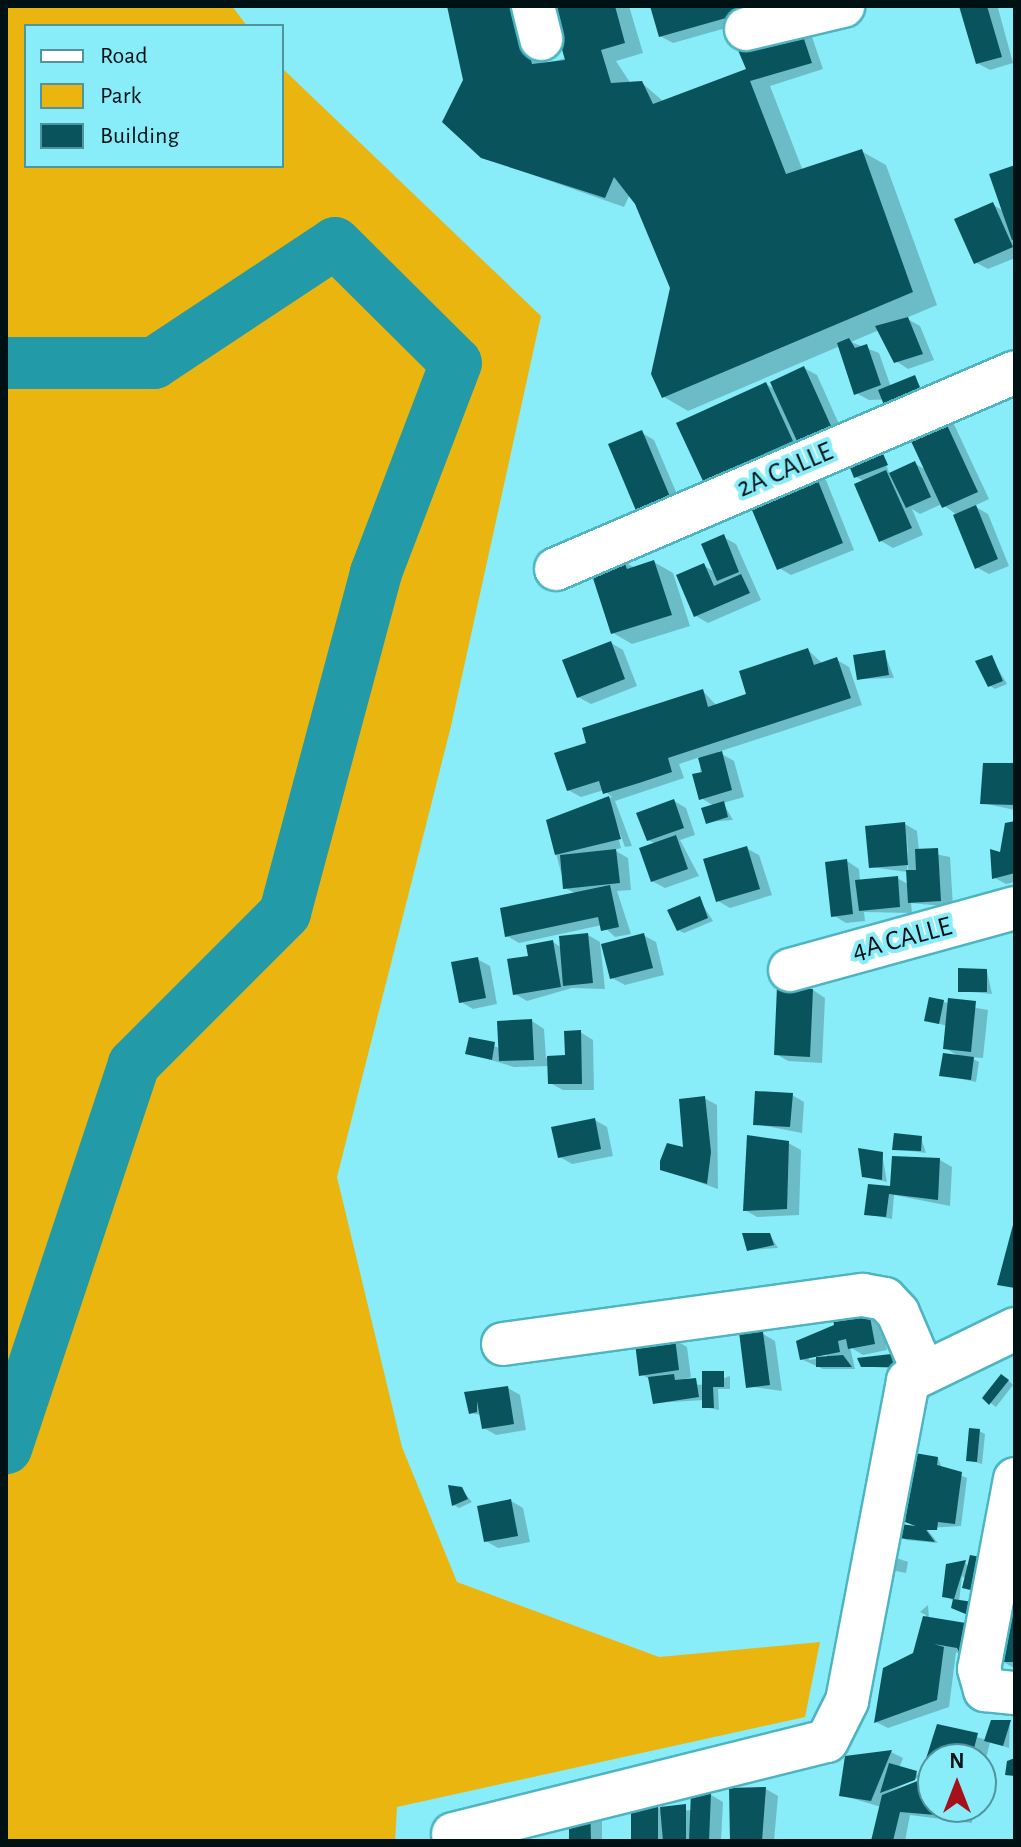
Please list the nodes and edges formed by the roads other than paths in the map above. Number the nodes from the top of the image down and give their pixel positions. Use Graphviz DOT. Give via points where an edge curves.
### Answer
graph roads {
  1 [pos="843,6"];
  2 [pos="746,29"];
  3 [pos="1015,372"];
  4 [pos="556,569"];
  5 [pos="1015,908"];
  6 [pos="790,970"];
  7 [pos="1015,1329"];
  8 [pos="503,1344"];
  9 [pos="922,1369"];
  10 [pos="1015,1479"];
  11 [pos="1015,1693"];
  12 [pos="453,1834"];
  1 -- 2 [label="street"];
  3 -- 4 [label="street, 2A CALLE"];
  5 -- 6 [label="street, 4A CALLE"];
  7 -- 9 [label="street"];
  8 -- 9 [label="street" via="863,1295 885,1299 898,1313"];
  9 -- 12 [label="street" via="901,1402 847,1701 827,1741"];
  10 -- 11 [label="street" via="979,1669 985,1690"];
}
